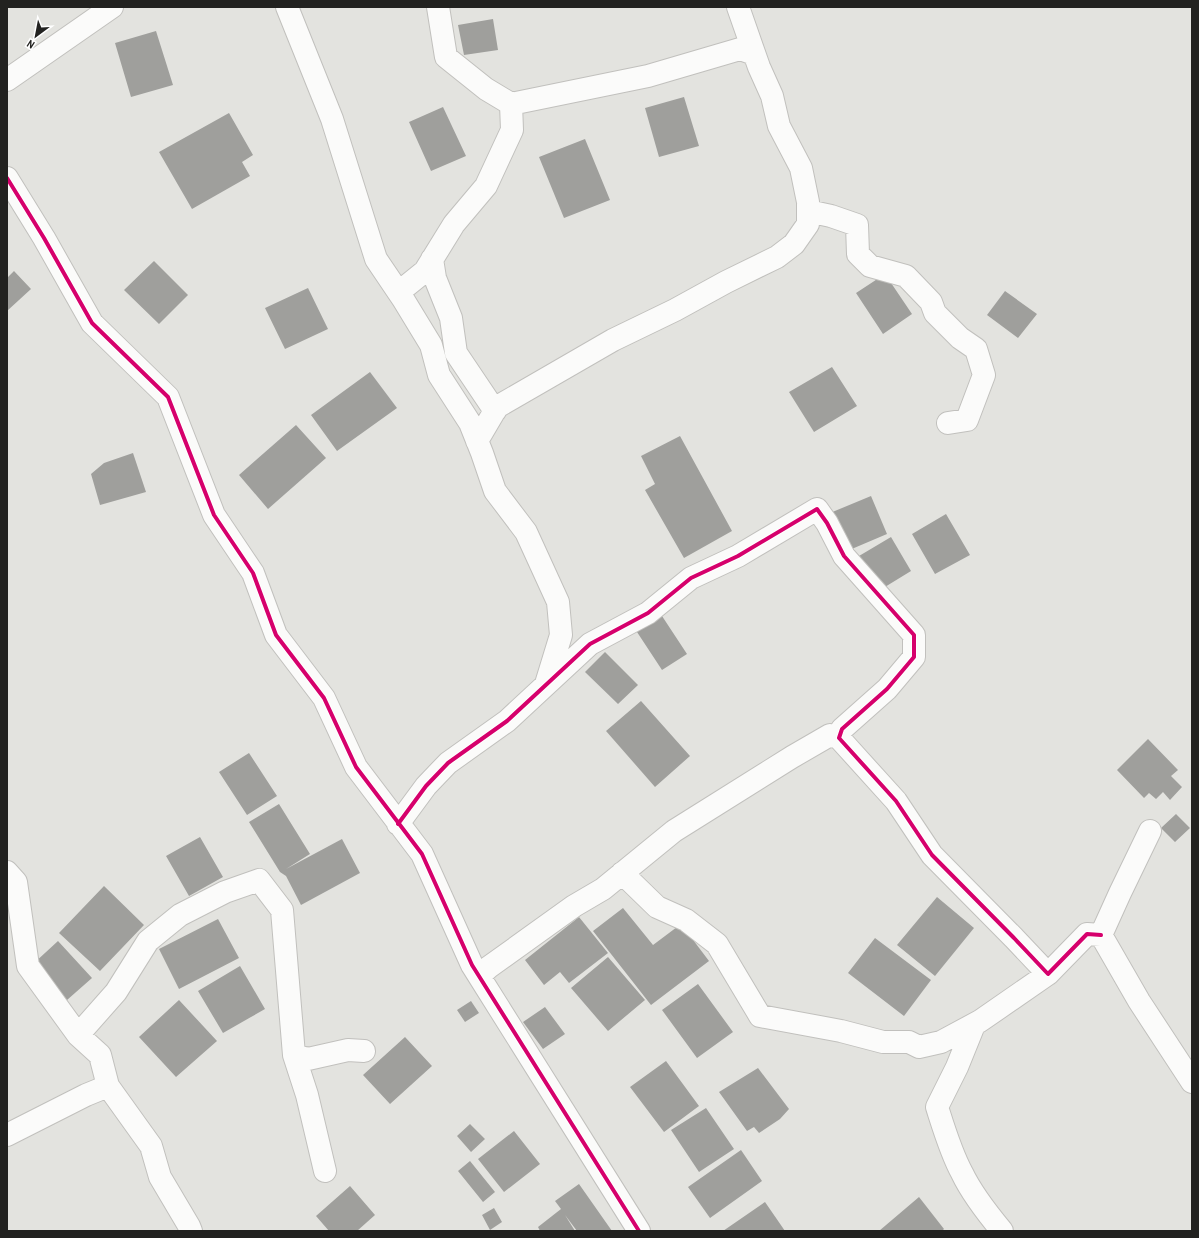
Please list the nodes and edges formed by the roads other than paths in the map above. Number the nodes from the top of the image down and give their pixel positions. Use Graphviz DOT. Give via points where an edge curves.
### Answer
graph roads {
  1 [pos="112,7"];
  2 [pos="287,7"];
  3 [pos="438,7"];
  4 [pos="738,7"];
  5 [pos="754,54"];
  6 [pos="7,80"];
  7 [pos="511,104"];
  8 [pos="7,178"];
  9 [pos="808,211"];
  10 [pos="432,259"];
  11 [pos="399,292"];
  12 [pos="495,411"];
  13 [pos="948,424"];
  14 [pos="477,441"];
  15 [pos="546,685"];
  16 [pos="839,738"];
  17 [pos="398,824"];
  18 [pos="1150,831"];
  19 [pos="7,872"];
  20 [pos="622,873"];
  21 [pos="1101,934"];
  22 [pos="1048,974"];
  23 [pos="479,976"];
  24 [pos="974,1025"];
  25 [pos="78,1035"];
  26 [pos="364,1051"];
  27 [pos="294,1056"];
  28 [pos="1192,1082"];
  29 [pos="108,1086"];
  30 [pos="7,1135"];
  31 [pos="325,1170"];
  32 [pos="191,1231"];
  33 [pos="638,1231"];
  34 [pos="1002,1231"];
  1 -- 6 [label="street"];
  2 -- 11 [label="street" via="332,119 376,259"];
  3 -- 7 [label="street" via="446,57 486,89"];
  4 -- 5 [label="street"];
  5 -- 7 [label="street" via="740,49 642,78"];
  5 -- 9 [label="street" via="772,96 779,126 801,168"];
  7 -- 10 [label="street" via="512,130 486,186 454,224"];
  8 -- 17 [label="street" via="92,322 168,397 214,514 253,573 276,635 324,698 356,767"];
  9 -- 12 [label="street" via="808,224 794,244 778,257 612,340 497,407"];
  9 -- 13 [label="street" via="857,225 858,254 870,266 906,276 932,302 935,313 960,338 976,348 984,375 968,420"];
  10 -- 11 [label="street" via="425,270"];
  10 -- 12 [label="street" via="435,278 451,318 456,353"];
  11 -- 14 [label="street" via="431,345 439,375 470,423"];
  12 -- 14 [label="street"];
  14 -- 15 [label="street" via="495,491 526,532 558,602 561,635"];
  15 -- 16 [label="street" via="590,644 648,613 691,578 738,556 817,509 844,556 914,635 914,657 887,689 842,729"];
  15 -- 17 [label="street" via="506,721 448,763 426,786"];
  16 -- 20 [label="street" via="830,735 756,779 674,831"];
  16 -- 22 [label="street" via="896,800 932,855"];
  17 -- 23 [label="street" via="422,854"];
  18 -- 21 [label="street"];
  19 -- 25 [label="street" via="16,882 28,966"];
  20 -- 23 [label="street"];
  20 -- 24 [label="street" via="657,907 686,920 717,944 760,1016 841,1031 883,1042 909,1042 919,1047 941,1042"];
  21 -- 22 [label="street" via="1087,934"];
  21 -- 28 [label="street" via="1139,1001"];
  22 -- 24 [label="street"];
  23 -- 33 [label="street"];
  24 -- 34 [label="street" via="957,1067 936,1107 961,1173 985,1211"];
  25 -- 27 [label="street" via="116,992 148,941 180,915 225,892 259,880 282,910"];
  25 -- 29 [label="street" via="100,1054"];
  26 -- 27 [label="street" via="348,1050 308,1059"];
  27 -- 31 [label="street" via="307,1095"];
  29 -- 30 [label="street"];
  29 -- 32 [label="street" via="151,1146 160,1178"];
}
